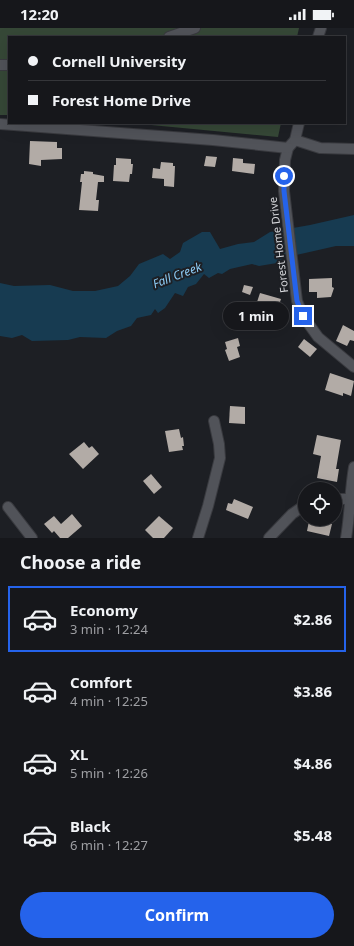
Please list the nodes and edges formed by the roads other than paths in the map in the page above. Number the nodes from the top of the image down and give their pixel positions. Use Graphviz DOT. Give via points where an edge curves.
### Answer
graph roads {
  1 [pos="195,28"];
  2 [pos="172,36"];
  3 [pos="0,124"];
  4 [pos="299,124"];
  5 [pos="291,144"];
  6 [pos="354,149"];
  7 [pos="354,367"];
  8 [pos="214,421"];
  9 [pos="354,467"];
  10 [pos="342,498"];
  11 [pos="350,499"];
  12 [pos="8,507"];
  13 [pos="298,509"];
  14 [pos="32,538"];
  15 [pos="198,538"];
  16 [pos="269,538"];
  17 [pos="346,538"];
  1 -- 2 [label="street"];
  3 -- 5 [label="street"];
  4 -- 5 [label="street, Forest Home Drive"];
  5 -- 6 [label="street"];
  5 -- 7 [label="street, Forest Home Drive" via="284,176 297,301 303,316 318,337"];
  8 -- 15 [label="street" via="220,458"];
  9 -- 11 [label="street"];
  10 -- 11 [label="street"];
  11 -- 17 [label="street"];
  12 -- 14 [label="street"];
  13 -- 16 [label="street"];
}
